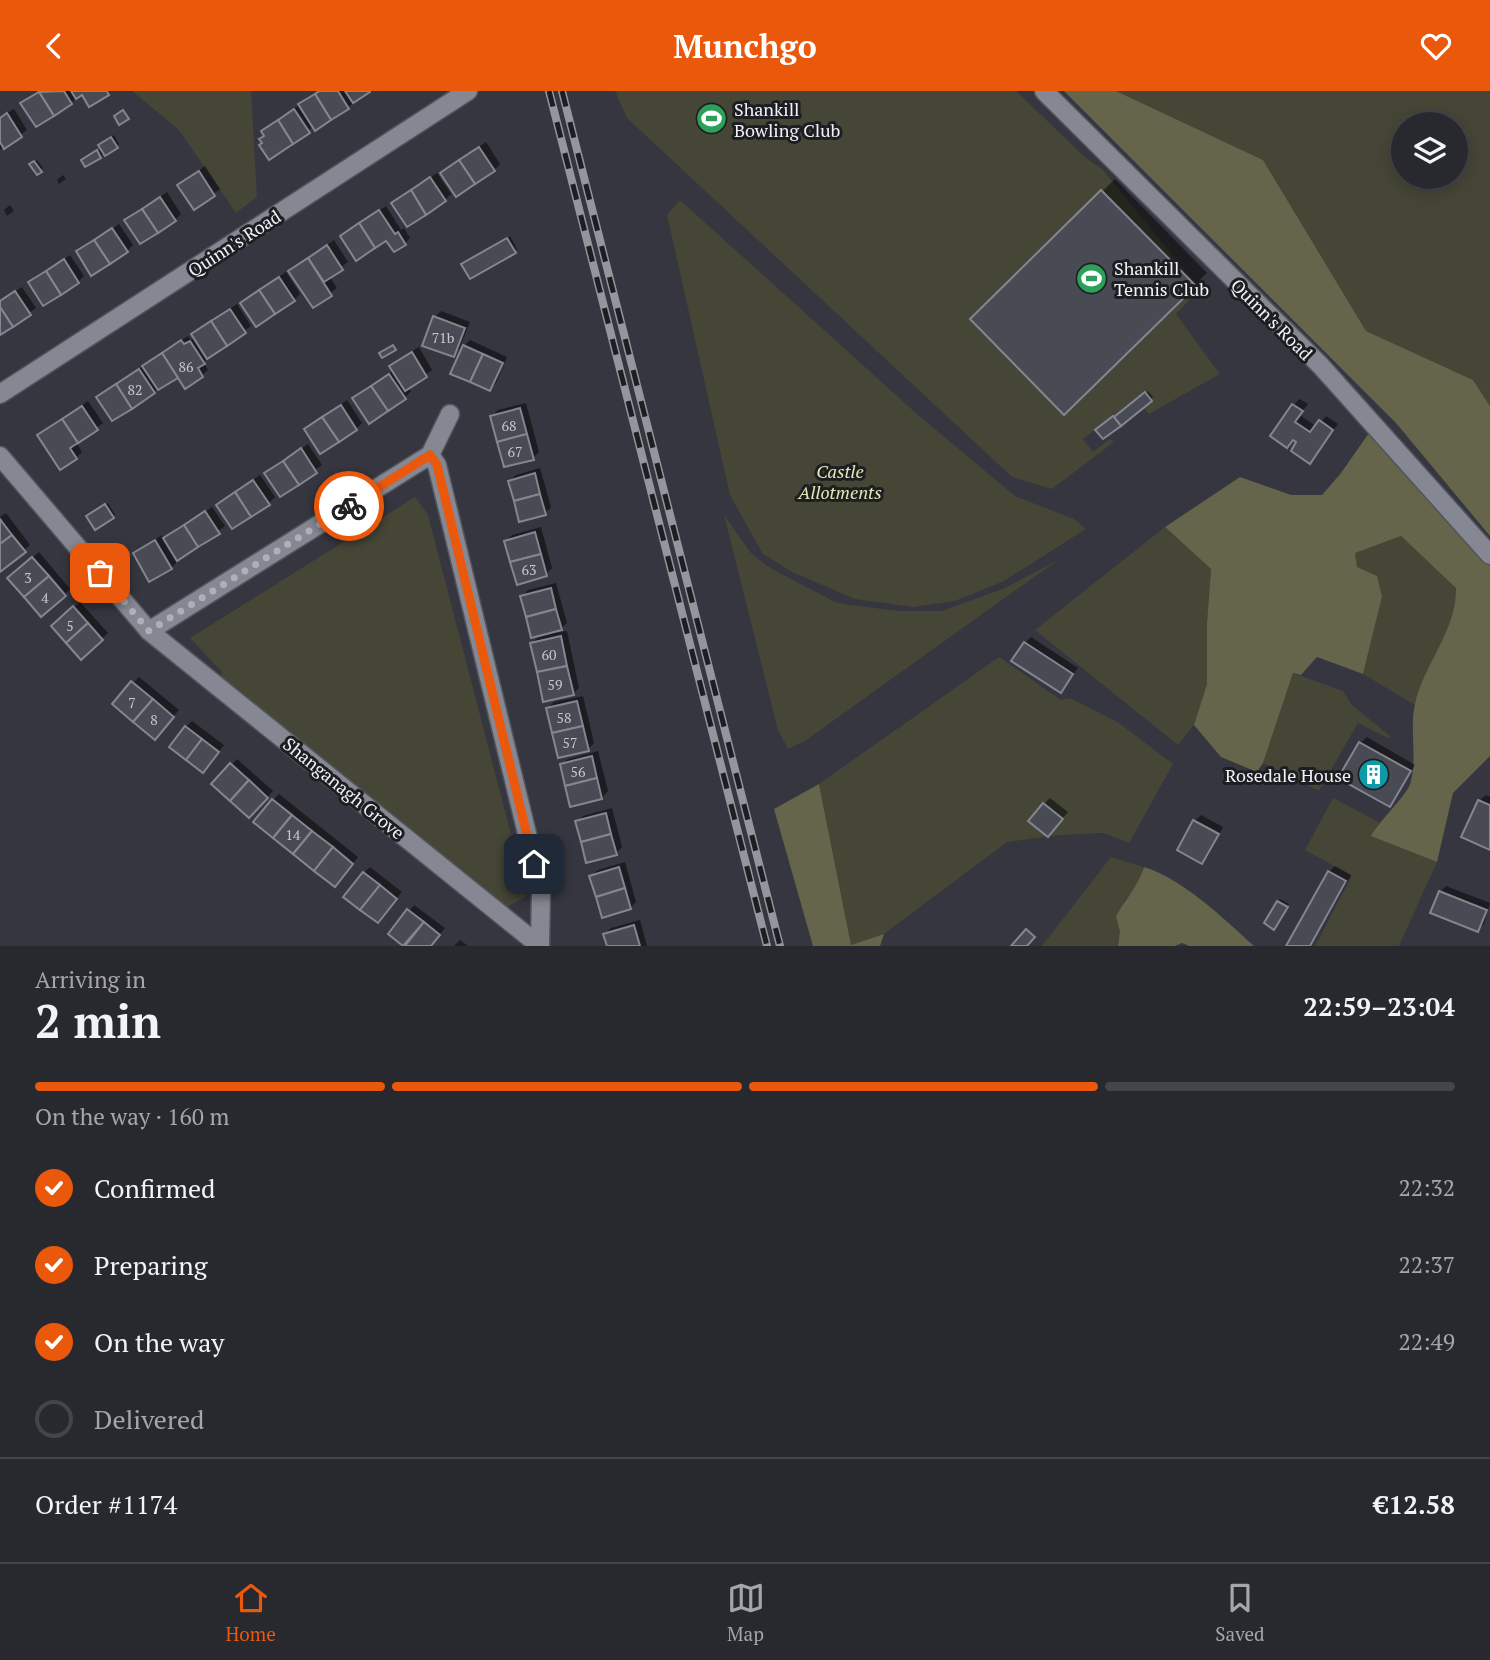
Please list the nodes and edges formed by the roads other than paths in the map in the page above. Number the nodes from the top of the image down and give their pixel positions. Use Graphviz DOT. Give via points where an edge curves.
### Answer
graph roads {
  1 [pos="468,91"];
  2 [pos="1044,91"];
  3 [pos="0,394"];
  4 [pos="450,414"];
  5 [pos="430,455"];
  6 [pos="0,456"];
  7 [pos="1490,555"];
  8 [pos="149,631"];
  9 [pos="540,945"];
  1 -- 3 [label="street, Quinn's Road"];
  2 -- 7 [label="street, Quinn's Road" via="1321,366"];
  4 -- 5 [label="street"];
  5 -- 8 [label="street"];
  5 -- 9 [label="street, Shanganagh Grove" via="437,465 541,891"];
  6 -- 8 [label="street, Shanganagh Grove"];
  8 -- 9 [label="street, Shanganagh Grove"];
}
